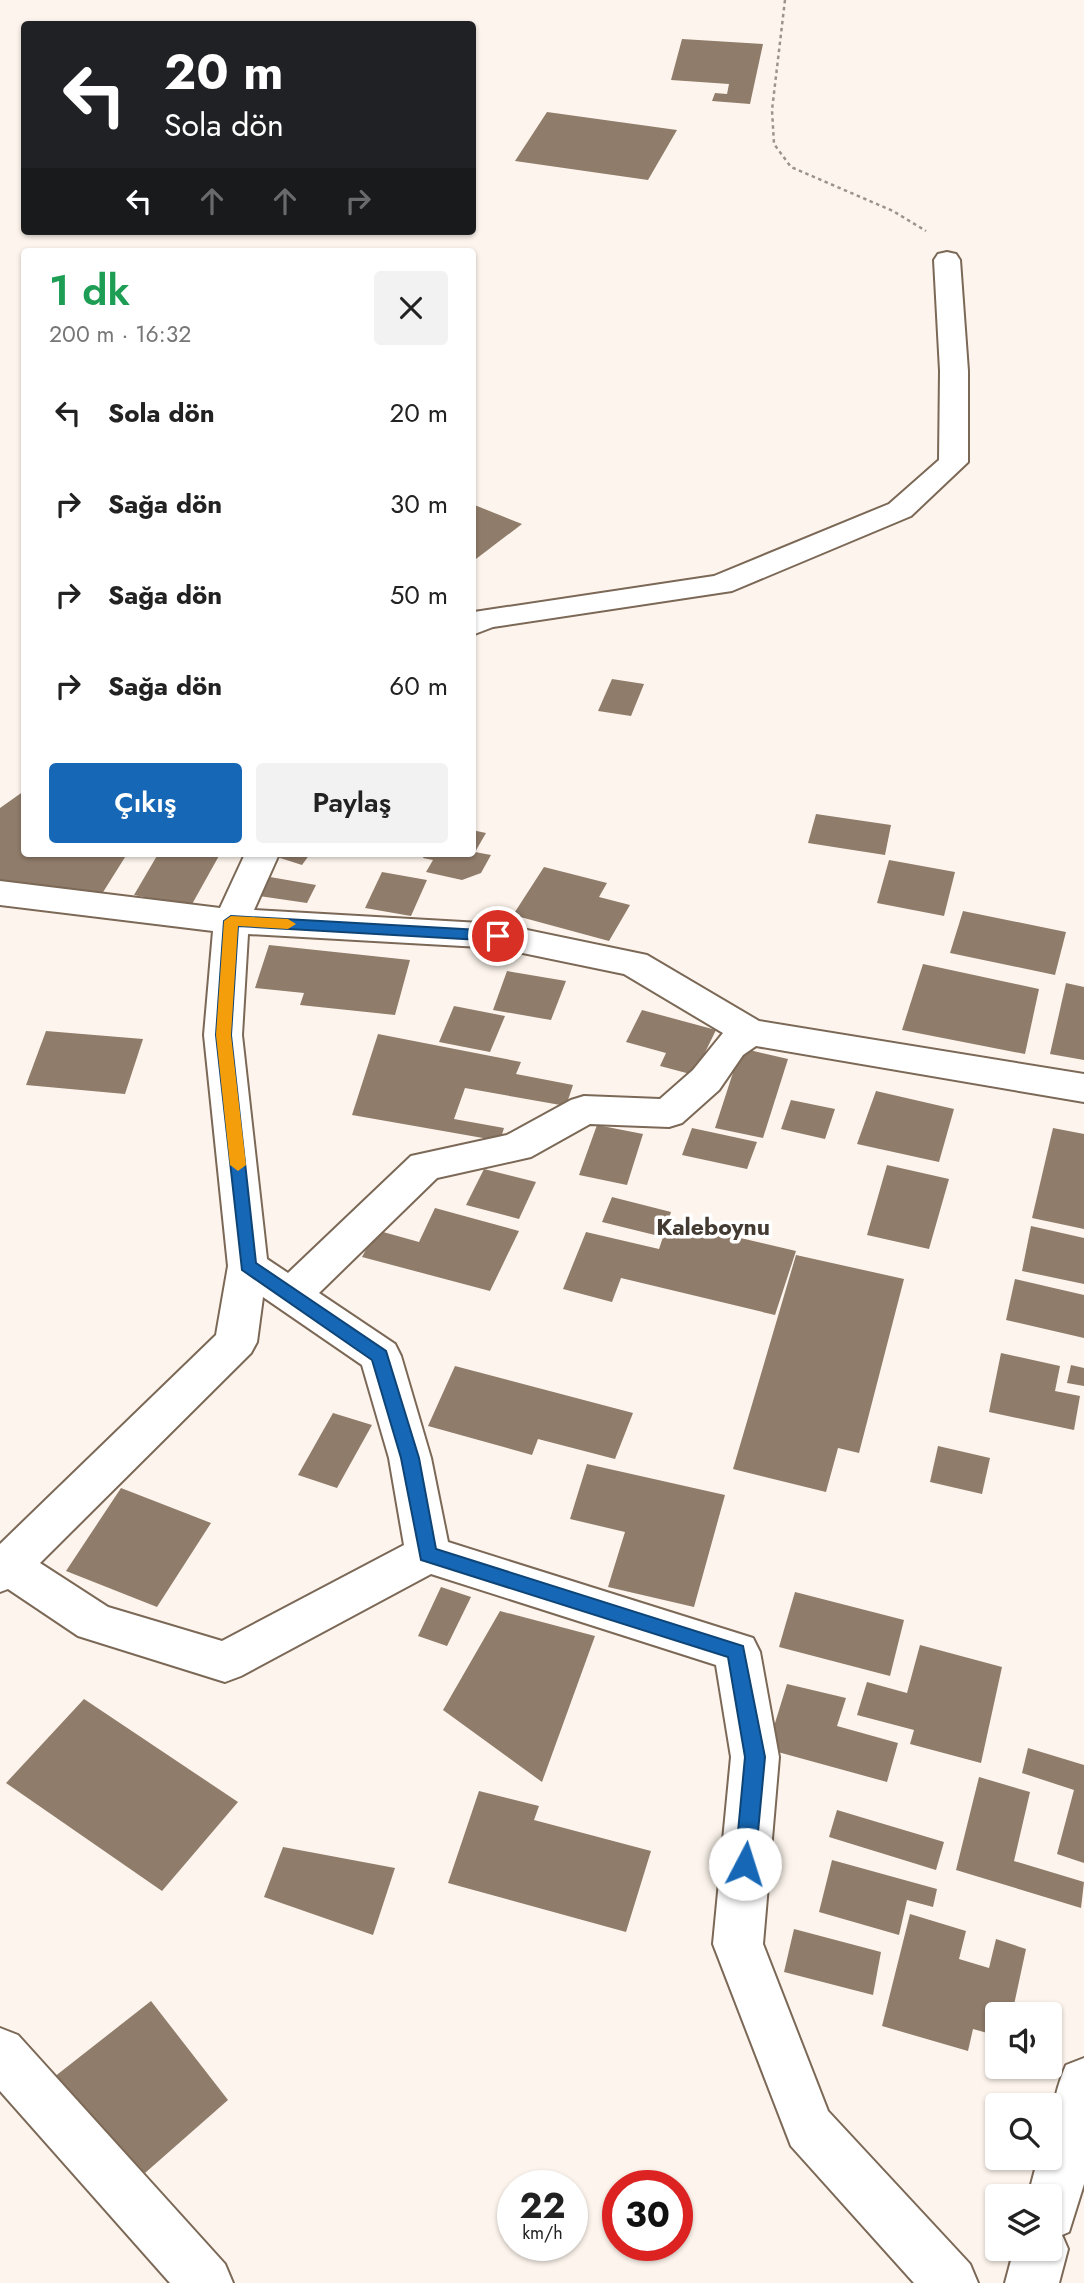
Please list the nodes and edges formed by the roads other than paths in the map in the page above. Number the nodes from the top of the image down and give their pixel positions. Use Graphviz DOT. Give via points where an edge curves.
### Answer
graph roads {
  1 [pos="947,260"];
  2 [pos="476,624"];
  3 [pos="261,857"];
  4 [pos="0,893"];
  5 [pos="231,921"];
  6 [pos="750,1032"];
  7 [pos="1084,1088"];
  8 [pos="248,1266"];
  9 [pos="291,1295"];
  10 [pos="428,1554"];
  11 [pos="4,1569"];
  12 [pos="0,2053"];
  13 [pos="1084,2083"];
  14 [pos="1058,2184"];
  15 [pos="1038,2261"];
  16 [pos="206,2283"];
  17 [pos="951,2283"];
  18 [pos="1032,2283"];
  1 -- 2 [label="street" via="954,371 953,462 900,510 722,584"];
  3 -- 5 [label="street"];
  4 -- 5 [label="street"];
  5 -- 6 [label="street" via="498,936 634,964"];
  5 -- 8 [label="street" via="223,1035"];
  6 -- 7 [label="street"];
  6 -- 9 [label="street" via="730,1046 706,1080 669,1113 584,1110 517,1147 425,1166"];
  8 -- 9 [label="street"];
  8 -- 11 [label="street" via="236,1342"];
  9 -- 10 [label="street" via="380,1356 410,1458"];
  10 -- 11 [label="street" via="225,1662 94,1622"];
  10 -- 17 [label="street" via="737,1652 755,1757 738,1944 809,2128"];
  12 -- 16 [label="street"];
  13 -- 14 [label="street"];
  15 -- 18 [label="street"];
}
